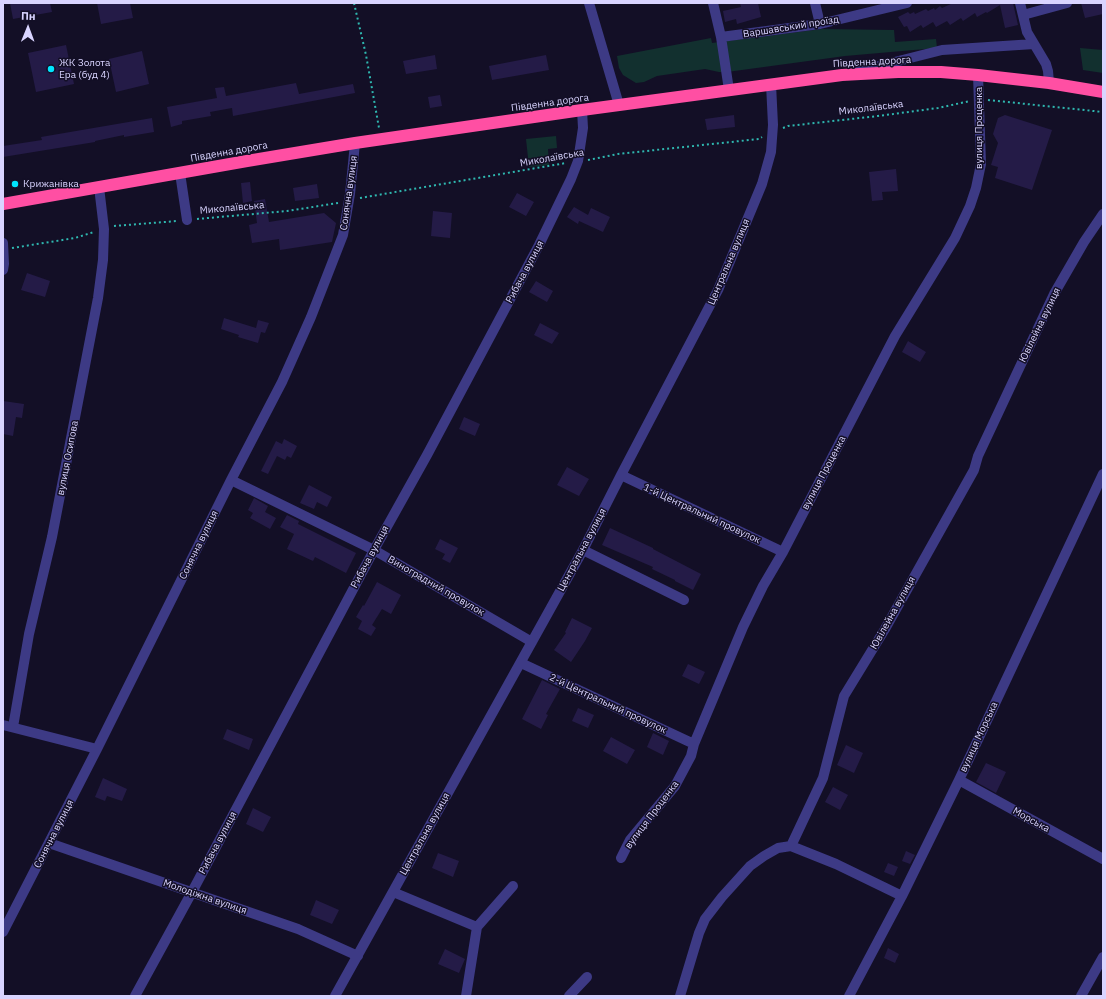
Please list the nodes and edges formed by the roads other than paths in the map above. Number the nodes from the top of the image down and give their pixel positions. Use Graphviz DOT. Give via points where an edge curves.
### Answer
graph roads {
  1 [pos="589,3"];
  2 [pos="713,3"];
  3 [pos="815,3"];
  4 [pos="908,3"];
  5 [pos="1020,3"];
  6 [pos="1067,3"];
  7 [pos="1023,15"];
  8 [pos="820,24"];
  9 [pos="721,37"];
  10 [pos="1034,44"];
  11 [pos="842,75"];
  12 [pos="978,75"];
  13 [pos="1049,83"];
  14 [pos="771,84"];
  15 [pos="729,90"];
  16 [pos="1103,92"];
  17 [pos="619,105"];
  18 [pos="582,110"];
  19 [pos="356,143"];
  20 [pos="180,173"];
  21 [pos="99,187"];
  22 [pos="3,204"];
  23 [pos="1103,214"];
  24 [pos="187,220"];
  25 [pos="3,246"];
  26 [pos="3,270"];
  27 [pos="1103,474"];
  28 [pos="621,475"];
  29 [pos="231,480"];
  30 [pos="374,550"];
  31 [pos="583,550"];
  32 [pos="783,552"];
  33 [pos="684,600"];
  34 [pos="532,642"];
  35 [pos="521,663"];
  36 [pos="8,726"];
  37 [pos="694,744"];
  38 [pos="97,749"];
  39 [pos="959,780"];
  40 [pos="49,843"];
  41 [pos="791,846"];
  42 [pos="620,858"];
  43 [pos="1103,859"];
  44 [pos="513,886"];
  45 [pos="192,892"];
  46 [pos="393,892"];
  47 [pos="902,896"];
  48 [pos="477,927"];
  49 [pos="3,932"];
  50 [pos="358,956"];
  51 [pos="1103,957"];
  52 [pos="587,976"];
  53 [pos="135,996"];
  54 [pos="335,996"];
  55 [pos="466,996"];
  56 [pos="569,996"];
  57 [pos="680,996"];
  58 [pos="849,996"];
  59 [pos="1081,996"];
  1 -- 17 [label="street"];
  2 -- 9 [label="street"];
  3 -- 8 [label="street"];
  4 -- 8 [label="street, Варшавський проїзд"];
  5 -- 7 [label="street"];
  6 -- 7 [label="street"];
  7 -- 10 [label="street" via="1027,32"];
  8 -- 9 [label="street, Варшавський проїзд"];
  9 -- 15 [label="street"];
  10 -- 11 [label="street" via="942,50"];
  10 -- 13 [label="street" via="1046,64"];
  11 -- 12 [label="highway, Південна дорога" via="898,72"];
  11 -- 14 [label="highway, Південна дорога"];
  12 -- 13 [label="highway, Південна дорога"];
  12 -- 32 [label="street, вулиця Проценка" via="981,164 970,206 955,238 895,336"];
  13 -- 16 [label="highway, Південна дорога"];
  14 -- 15 [label="highway, Південна дорога"];
  14 -- 28 [label="street, Центральна вулиця" via="773,131 771,152 762,184 718,290"];
  15 -- 17 [label="highway, Південна дорога"];
  17 -- 18 [label="highway, Південна дорога"];
  18 -- 19 [label="highway, Південна дорога"];
  18 -- 30 [label="street, Рибача вулиця" via="583,128 578,161 571,179 539,245"];
  19 -- 20 [label="highway, Південна дорога"];
  19 -- 29 [label="street, Сонячна вулиця" via="343,235 282,382"];
  20 -- 21 [label="highway, Південна дорога"];
  20 -- 24 [label="street"];
  21 -- 22 [label="highway, Південна дорога"];
  21 -- 36 [label="street, вулиця Осипова" via="104,229 97,305 52,537"];
  23 -- 41 [label="street, Ювілейна вулиця" via="1054,294 978,456 974,470 885,629 844,696 823,778"];
  25 -- 26 [label="street"];
  27 -- 39 [label="street, вулиця Морська"];
  28 -- 31 [label="street, Центральна вулиця"];
  28 -- 32 [label="street, 1-й Центральний провулок"];
  29 -- 30 [label="street, Виноградний провулок"];
  29 -- 38 [label="street, Сонячна вулиця"];
  30 -- 34 [label="street, Виноградний провулок"];
  30 -- 45 [label="street, Рибача вулиця"];
  31 -- 33 [label="street"];
  31 -- 34 [label="street, Центральна вулиця"];
  32 -- 37 [label="street, вулиця Проценка" via="743,627"];
  34 -- 35 [label="street, Центральна вулиця"];
  35 -- 37 [label="street, 2-й Центральний провулок"];
  35 -- 46 [label="street, Центральна вулиця"];
  36 -- 38 [label="street"];
  37 -- 42 [label="street, вулиця Проценка" via="691,756 675,786 630,840"];
  38 -- 40 [label="street, Сонячна вулиця"];
  39 -- 43 [label="street, Морська"];
  39 -- 47 [label="street, вулиця Морська"];
  40 -- 45 [label="street, Молодіжна вулиця"];
  40 -- 49 [label="street, Сонячна вулиця"];
  41 -- 47 [label="street" via="836,864"];
  41 -- 57 [label="street" via="778,848 750,866 705,918 698,933"];
  44 -- 48 [label="street"];
  45 -- 50 [label="street, Молодіжна вулиця" via="298,929"];
  45 -- 53 [label="street, Рибача вулиця"];
  46 -- 48 [label="street"];
  46 -- 50 [label="street, Центральна вулиця"];
  47 -- 58 [label="street, вулиця Морська"];
  48 -- 55 [label="street"];
  50 -- 54 [label="street, Центральна вулиця"];
  51 -- 59 [label="street"];
  52 -- 56 [label="street"];
}
